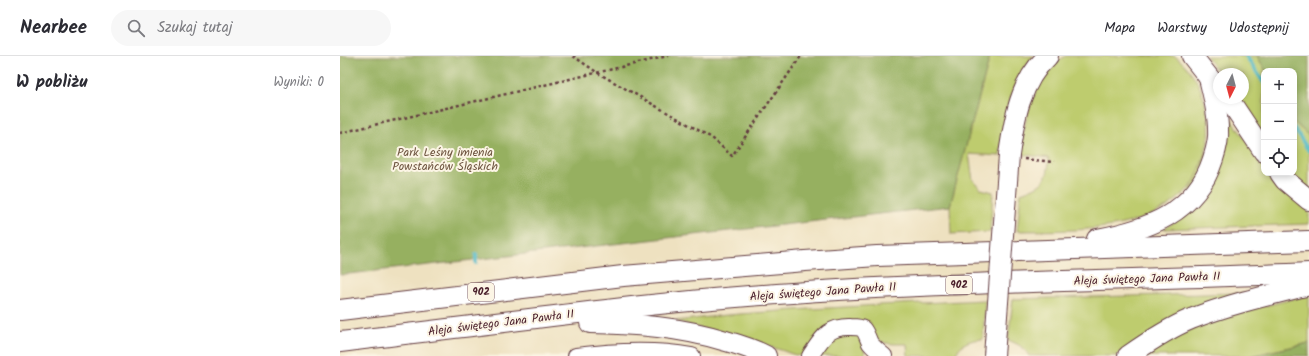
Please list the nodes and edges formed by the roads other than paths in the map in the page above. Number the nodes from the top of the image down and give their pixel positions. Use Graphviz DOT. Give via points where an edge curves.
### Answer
graph roads {
  1 [pos="1048,56"];
  2 [pos="1192,56"];
  3 [pos="1213,83"];
  4 [pos="1216,104"];
  5 [pos="1231,104"];
  6 [pos="1261,148"];
  7 [pos="1282,176"];
  8 [pos="1309,200"];
  9 [pos="1309,241"];
  10 [pos="1025,251"];
  11 [pos="1309,273"];
  12 [pos="1309,285"];
  13 [pos="340,310"];
  14 [pos="518,321"];
  15 [pos="340,342"];
  16 [pos="576,356"];
  17 [pos="692,356"];
  18 [pos="766,356"];
  19 [pos="810,356"];
  20 [pos="884,356"];
  21 [pos="994,356"];
  22 [pos="1128,356"];
  1 -- 21 [label="main road, bridge" via="1034,72 1018,107"];
  2 -- 3 [label="main road"];
  4 -- 10 [label="main road" via="1216,151 1209,171 1198,190 1187,202 1160,220 1122,234"];
  5 -- 6 [label="main road"];
  7 -- 8 [label="main road"];
  9 -- 10 [label="main road, 902"];
  10 -- 13 [label="main road, 902" via="877,256 623,276"];
  11 -- 14 [label="main road, Aleja świętego Jana Pawła II / 902" via="776,294 675,302"];
  12 -- 22 [label="main road" via="1246,300 1190,320 1149,341"];
  14 -- 15 [label="main road, Aleja świętego Jana Pawła II / 902"];
  14 -- 18 [label="main road" via="633,324 674,328 703,334"];
  16 -- 17 [label="lane" via="632,351 671,352"];
  19 -- 20 [label="lane" via="830,331 847,327 858,327 863,330 870,343"];
}
